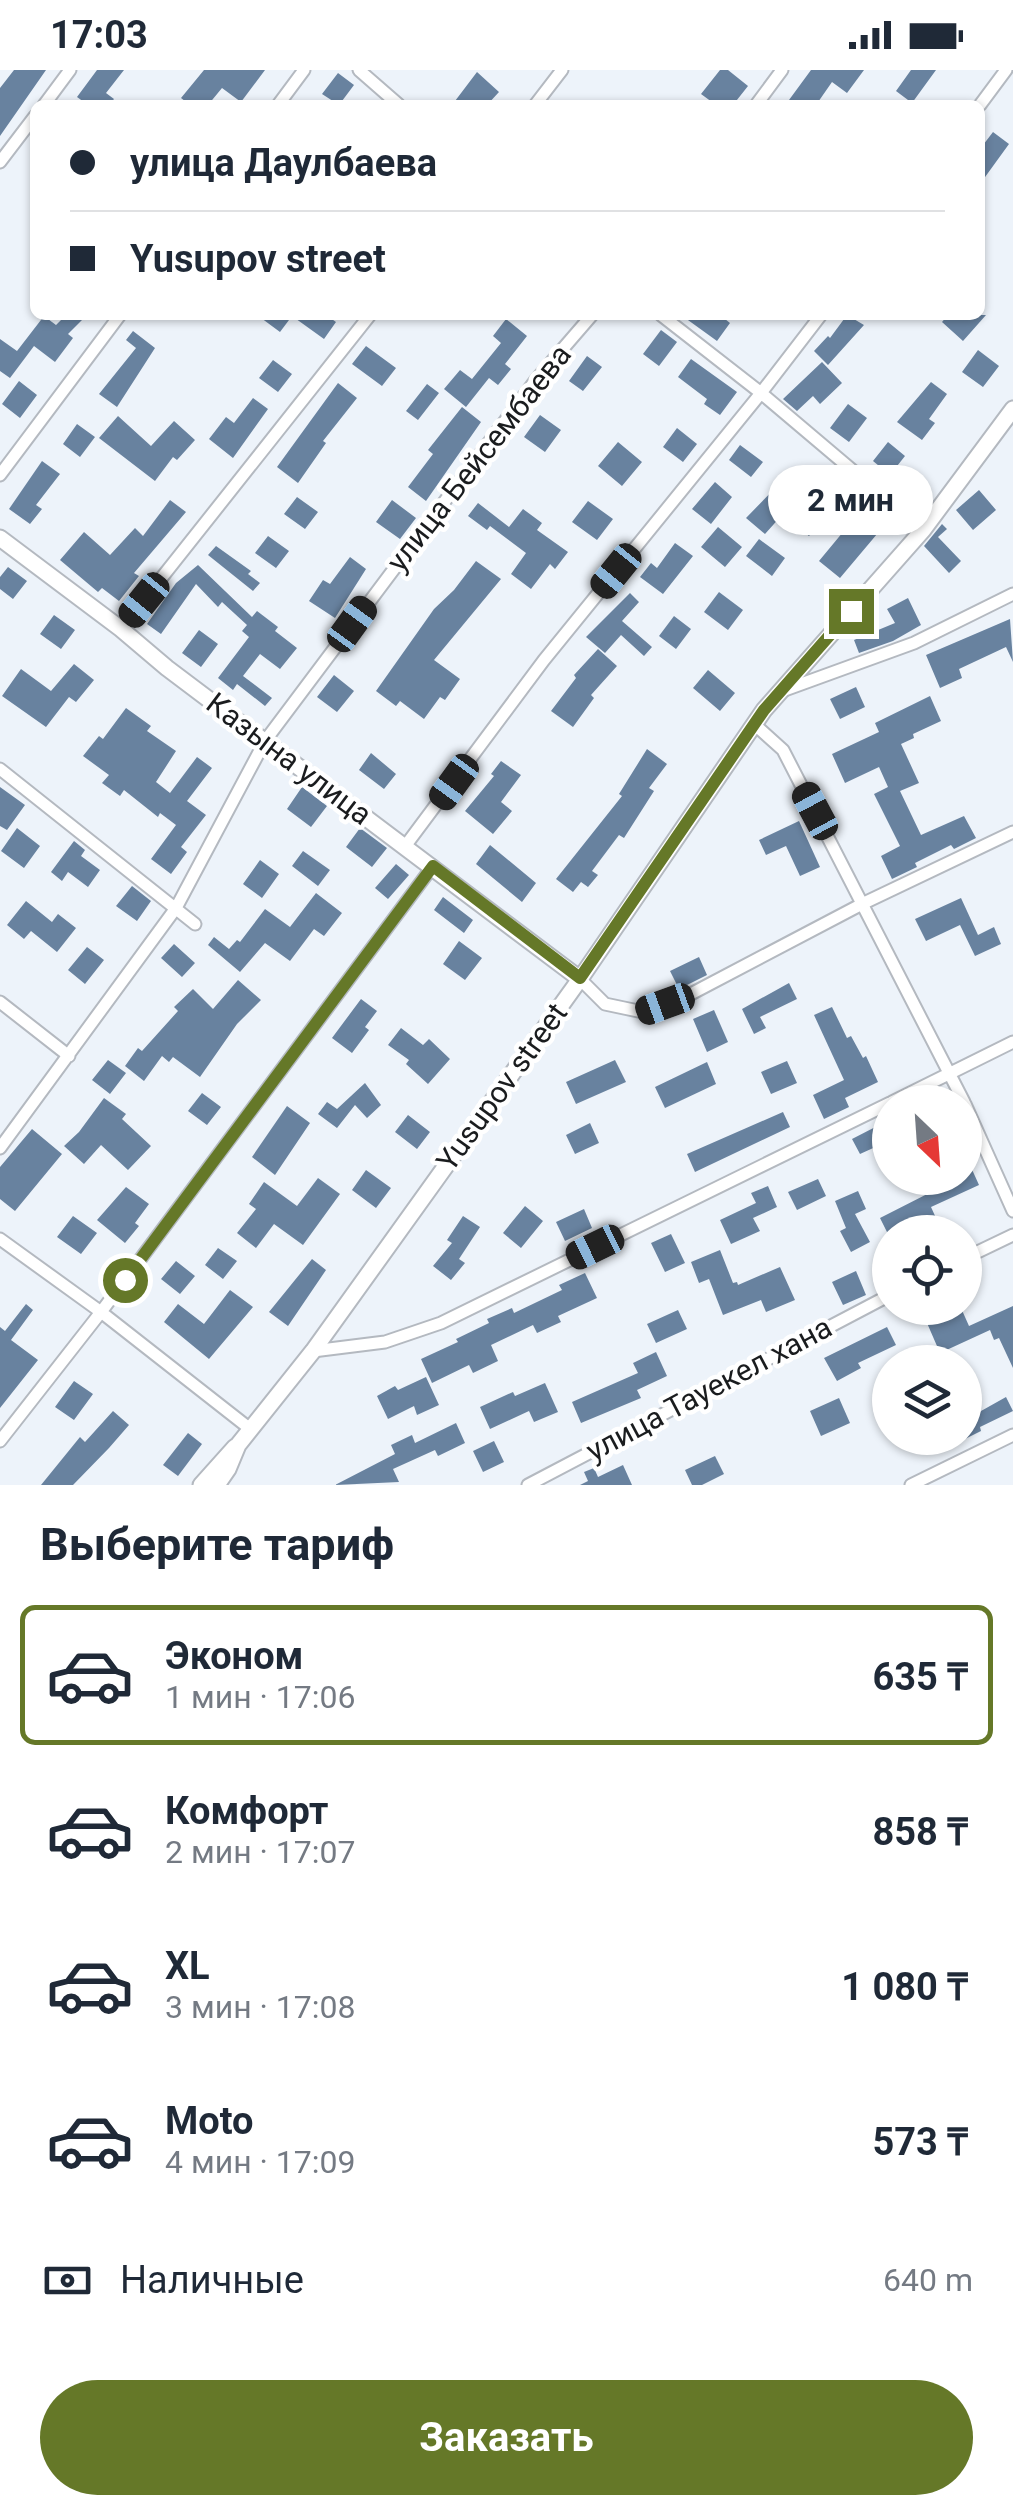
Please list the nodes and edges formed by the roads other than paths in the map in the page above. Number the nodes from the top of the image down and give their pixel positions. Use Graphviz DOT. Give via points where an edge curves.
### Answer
graph roads {
  1 [pos="70,70"];
  2 [pos="304,70"];
  3 [pos="359,70"];
  4 [pos="562,70"];
  5 [pos="782,70"];
  6 [pos="1006,70"];
  7 [pos="48,100"];
  8 [pos="282,100"];
  9 [pos="393,100"];
  10 [pos="539,100"];
  11 [pos="760,100"];
  12 [pos="984,100"];
  13 [pos="30,123"];
  14 [pos="0,162"];
  15 [pos="116,320"];
  16 [pos="366,320"];
  17 [pos="588,320"];
  18 [pos="667,320"];
  19 [pos="816,320"];
  20 [pos="761,393"];
  21 [pos="1013,409"];
  22 [pos="0,475"];
  23 [pos="922,530"];
  24 [pos="0,538"];
  25 [pos="1013,594"];
  26 [pos="121,628"];
  27 [pos="780,692"];
  28 [pos="754,724"];
  29 [pos="265,742"];
  30 [pos="0,769"];
  31 [pos="1013,832"];
  32 [pos="406,845"];
  33 [pos="433,866"];
  34 [pos="864,903"];
  35 [pos="176,908"];
  36 [pos="195,924"];
  37 [pos="580,978"];
  38 [pos="0,1002"];
  39 [pos="1013,1042"];
  40 [pos="69,1056"];
  41 [pos="951,1074"];
  42 [pos="928,1085"];
  43 [pos="956,1085"];
  44 [pos="872,1112"];
  45 [pos="982,1141"];
  46 [pos="0,1148"];
  47 [pos="1013,1211"];
  48 [pos="1013,1235"];
  49 [pos="0,1239"];
  50 [pos="982,1250"];
  51 [pos="872,1304"];
  52 [pos="101,1312"];
  53 [pos="313,1351"];
  54 [pos="250,1428"];
  55 [pos="1013,1436"];
  56 [pos="0,1440"];
  57 [pos="217,1477"];
  58 [pos="239,1485"];
  59 [pos="528,1485"];
  60 [pos="911,1485"];
  1 -- 7 [label="street"];
  2 -- 8 [label="street"];
  3 -- 9 [label="street"];
  4 -- 10 [label="street"];
  5 -- 11 [label="street"];
  6 -- 12 [label="street"];
  13 -- 14 [label="street"];
  15 -- 22 [label="street"];
  16 -- 26 [label="street"];
  17 -- 29 [label="street, улица Бейсембаева" via="523,396"];
  18 -- 20 [label="street"];
  19 -- 20 [label="street"];
  20 -- 23 [label="street"];
  20 -- 32 [label="street" via="544,660"];
  21 -- 23 [label="street, Yusupov street"];
  23 -- 27 [label="street, Yusupov street"];
  24 -- 26 [label="street, Казына улица"];
  25 -- 27 [label="street" via="914,643"];
  26 -- 29 [label="street, Казына улица"];
  27 -- 28 [label="street, Yusupov street"];
  28 -- 34 [label="street" via="783,750"];
  28 -- 37 [label="street, Yusupov street"];
  29 -- 32 [label="street, Казына улица"];
  29 -- 35 [label="street, улица Бейсембаева"];
  30 -- 35 [label="street"];
  31 -- 34 [label="street"];
  32 -- 33 [label="street, Казына улица"];
  33 -- 37 [label="street, Казына улица"];
  33 -- 52 [label="street"];
  34 -- 37 [label="street" via="687,996 642,1012 605,1004"];
  34 -- 41 [label="street"];
  35 -- 36 [label="street"];
  35 -- 40 [label="street, улица Бейсембаева"];
  37 -- 53 [label="street, Yusupov street"];
  38 -- 40 [label="street"];
  39 -- 41 [label="street"];
  40 -- 46 [label="street, улица Бейсембаева"];
  41 -- 42 [label="street"];
  41 -- 43 [label="street"];
  44 -- 53 [label="street" via="441,1323 385,1342"];
  45 -- 47 [label="street"];
  48 -- 50 [label="street"];
  49 -- 52 [label="street"];
  51 -- 59 [label="street, улица Тауекел хана"];
  52 -- 54 [label="street"];
  52 -- 56 [label="street"];
  53 -- 54 [label="street, Yusupov street"];
  54 -- 57 [label="street, Yusupov street"];
  55 -- 60 [label="street"];
  57 -- 58 [label="street"];
}
